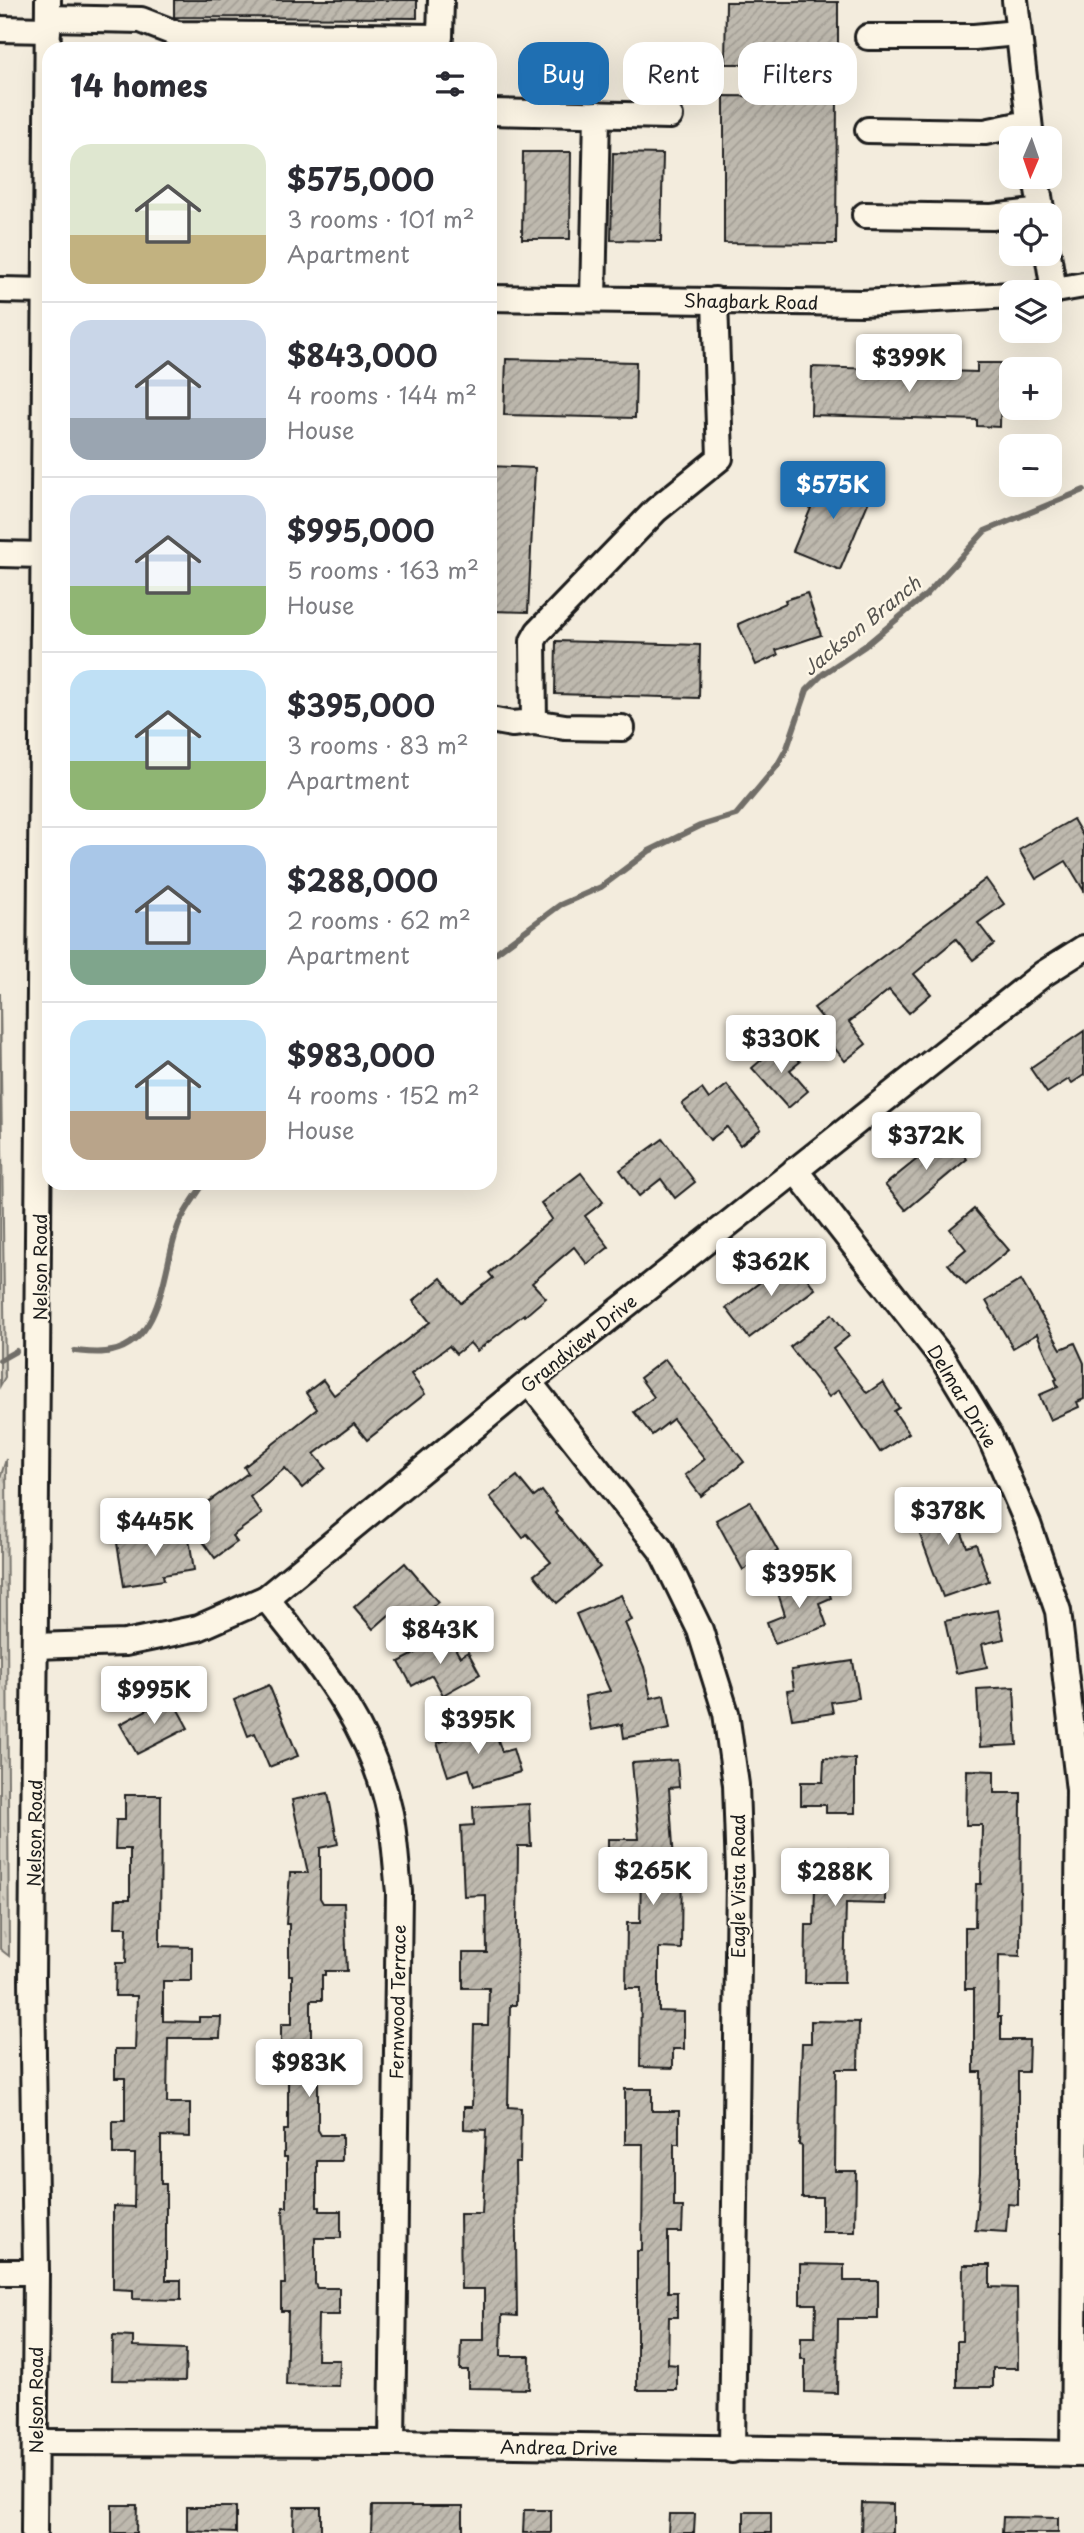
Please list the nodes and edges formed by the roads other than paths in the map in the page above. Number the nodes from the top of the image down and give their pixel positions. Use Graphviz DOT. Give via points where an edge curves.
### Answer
graph roads {
  1 [pos="441,0"];
  2 [pos="1015,0"];
  3 [pos="142,10"];
  4 [pos="48,16"];
  5 [pos="0,29"];
  6 [pos="1017,33"];
  7 [pos="869,37"];
  8 [pos="48,42"];
  9 [pos="497,111"];
  10 [pos="597,114"];
  11 [pos="670,116"];
  12 [pos="1029,126"];
  13 [pos="869,130"];
  14 [pos="999,132"];
  15 [pos="865,215"];
  16 [pos="999,216"];
  17 [pos="1084,285"];
  18 [pos="1062,289"];
  19 [pos="0,290"];
  20 [pos="42,291"];
  21 [pos="999,296"];
  22 [pos="497,298"];
  23 [pos="593,299"];
  24 [pos="715,300"];
  25 [pos="0,554"];
  26 [pos="42,555"];
  27 [pos="497,721"];
  28 [pos="534,722"];
  29 [pos="622,728"];
  30 [pos="1084,948"];
  31 [pos="42,1092"];
  32 [pos="795,1170"];
  33 [pos="529,1382"];
  34 [pos="266,1598"];
  35 [pos="35,1646"];
  36 [pos="0,2272"];
  37 [pos="36,2272"];
  38 [pos="35,2442"];
  39 [pos="392,2443"];
  40 [pos="732,2451"];
  41 [pos="1079,2454"];
  42 [pos="34,2533"];
  1 -- 3 [label="street" via="440,37 177,34"];
  2 -- 6 [label="street"];
  3 -- 4 [label="street"];
  4 -- 5 [label="street"];
  4 -- 8 [label="street, Nelson Road"];
  6 -- 7 [label="street"];
  6 -- 12 [label="street"];
  9 -- 10 [label="street"];
  10 -- 11 [label="street"];
  10 -- 23 [label="street"];
  13 -- 14 [label="street"];
  15 -- 16 [label="street"];
  17 -- 18 [label="street"];
  19 -- 20 [label="street"];
  21 -- 24 [label="street, Shagbark Road" via="862,303"];
  22 -- 23 [label="street, Shagbark Road"];
  23 -- 24 [label="street, Shagbark Road"];
  24 -- 28 [label="street" via="720,458 656,510 538,632 533,640"];
  25 -- 26 [label="street"];
  27 -- 28 [label="street"];
  28 -- 29 [label="street"];
  30 -- 32 [label="street, Grandview Drive" via="1043,974"];
  31 -- 35 [label="street, Nelson Road"];
  32 -- 33 [label="street, Grandview Drive"];
  32 -- 41 [label="street, Delmar Drive" via="943,1359 989,1435 1028,1524 1058,1611 1079,1790"];
  33 -- 34 [label="street, Grandview Drive"];
  33 -- 40 [label="street, Eagle Vista Road" via="661,1550 700,1630 726,1713 736,1785 739,1874"];
  34 -- 35 [label="street, Grandview Drive" via="198,1628 125,1643"];
  34 -- 39 [label="street, Fernwood Terrace" via="344,1697 370,1749 390,1813 399,1892"];
  35 -- 37 [label="street, Nelson Road" via="32,1980"];
  36 -- 37 [label="street"];
  37 -- 38 [label="street, Nelson Road"];
  38 -- 39 [label="street, Andrea Drive"];
  38 -- 42 [label="street, Nelson Road"];
  39 -- 40 [label="street, Andrea Drive"];
  40 -- 41 [label="street, Andrea Drive"];
}
